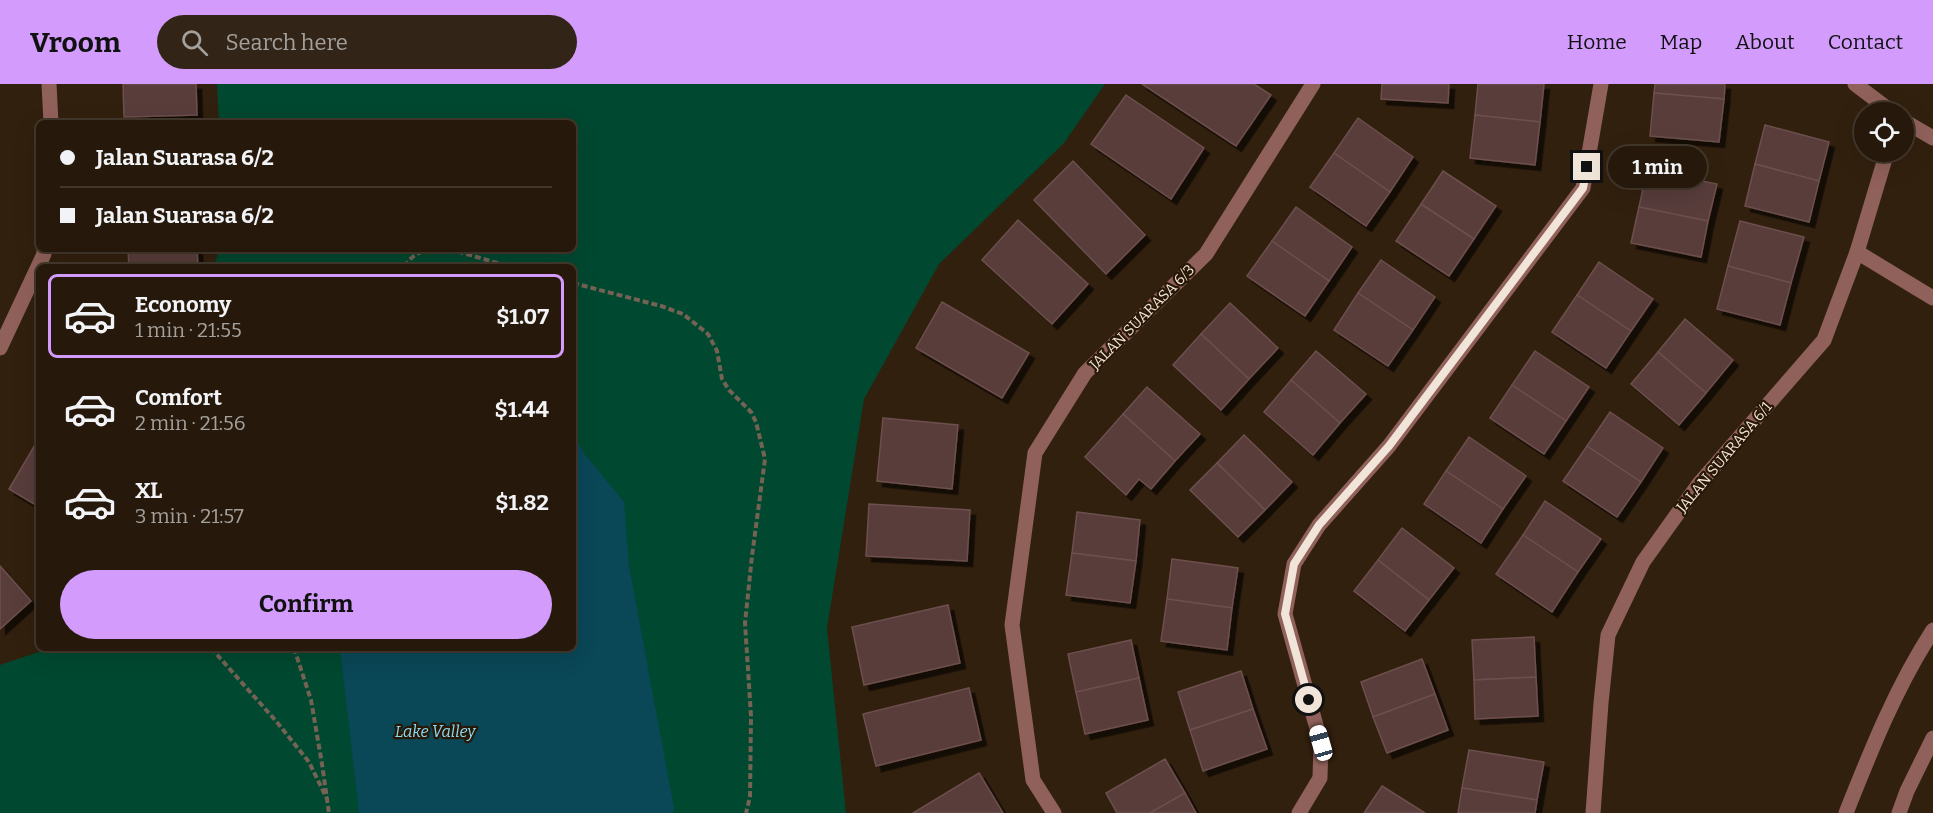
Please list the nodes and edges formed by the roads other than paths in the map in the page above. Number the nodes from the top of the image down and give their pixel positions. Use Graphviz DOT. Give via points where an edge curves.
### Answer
graph roads {
  1 [pos="49,84"];
  2 [pos="1313,84"];
  3 [pos="1601,84"];
  4 [pos="1855,84"];
  5 [pos="1879,102"];
  6 [pos="51,120"];
  7 [pos="1914,126"];
  8 [pos="1933,138"];
  9 [pos="1884,162"];
  10 [pos="1857,252"];
  11 [pos="36,270"];
  12 [pos="1933,298"];
  13 [pos="0,348"];
  14 [pos="1933,630"];
  15 [pos="1933,738"];
  16 [pos="1054,813"];
  17 [pos="1299,813"];
  18 [pos="1593,813"];
  19 [pos="1846,813"];
  20 [pos="1899,813"];
  1 -- 6 [label="street"];
  2 -- 16 [label="street, JALAN SUARASA 6/3" via="1206,254 1085,373 1035,453 1012,626 1033,780"];
  3 -- 17 [label="street" via="1583,188 1389,446 1319,525 1294,564 1285,614 1321,743 1320,778"];
  4 -- 5 [label="street"];
  7 -- 8 [label="street"];
  9 -- 10 [label="street, JALAN SUARASA 6/1"];
  10 -- 12 [label="street"];
  10 -- 18 [label="street, JALAN SUARASA 6/1" via="1824,340 1698,485 1643,562 1608,635"];
  11 -- 13 [label="street"];
  14 -- 19 [label="street" via="1878,732"];
  15 -- 20 [label="street"];
}
